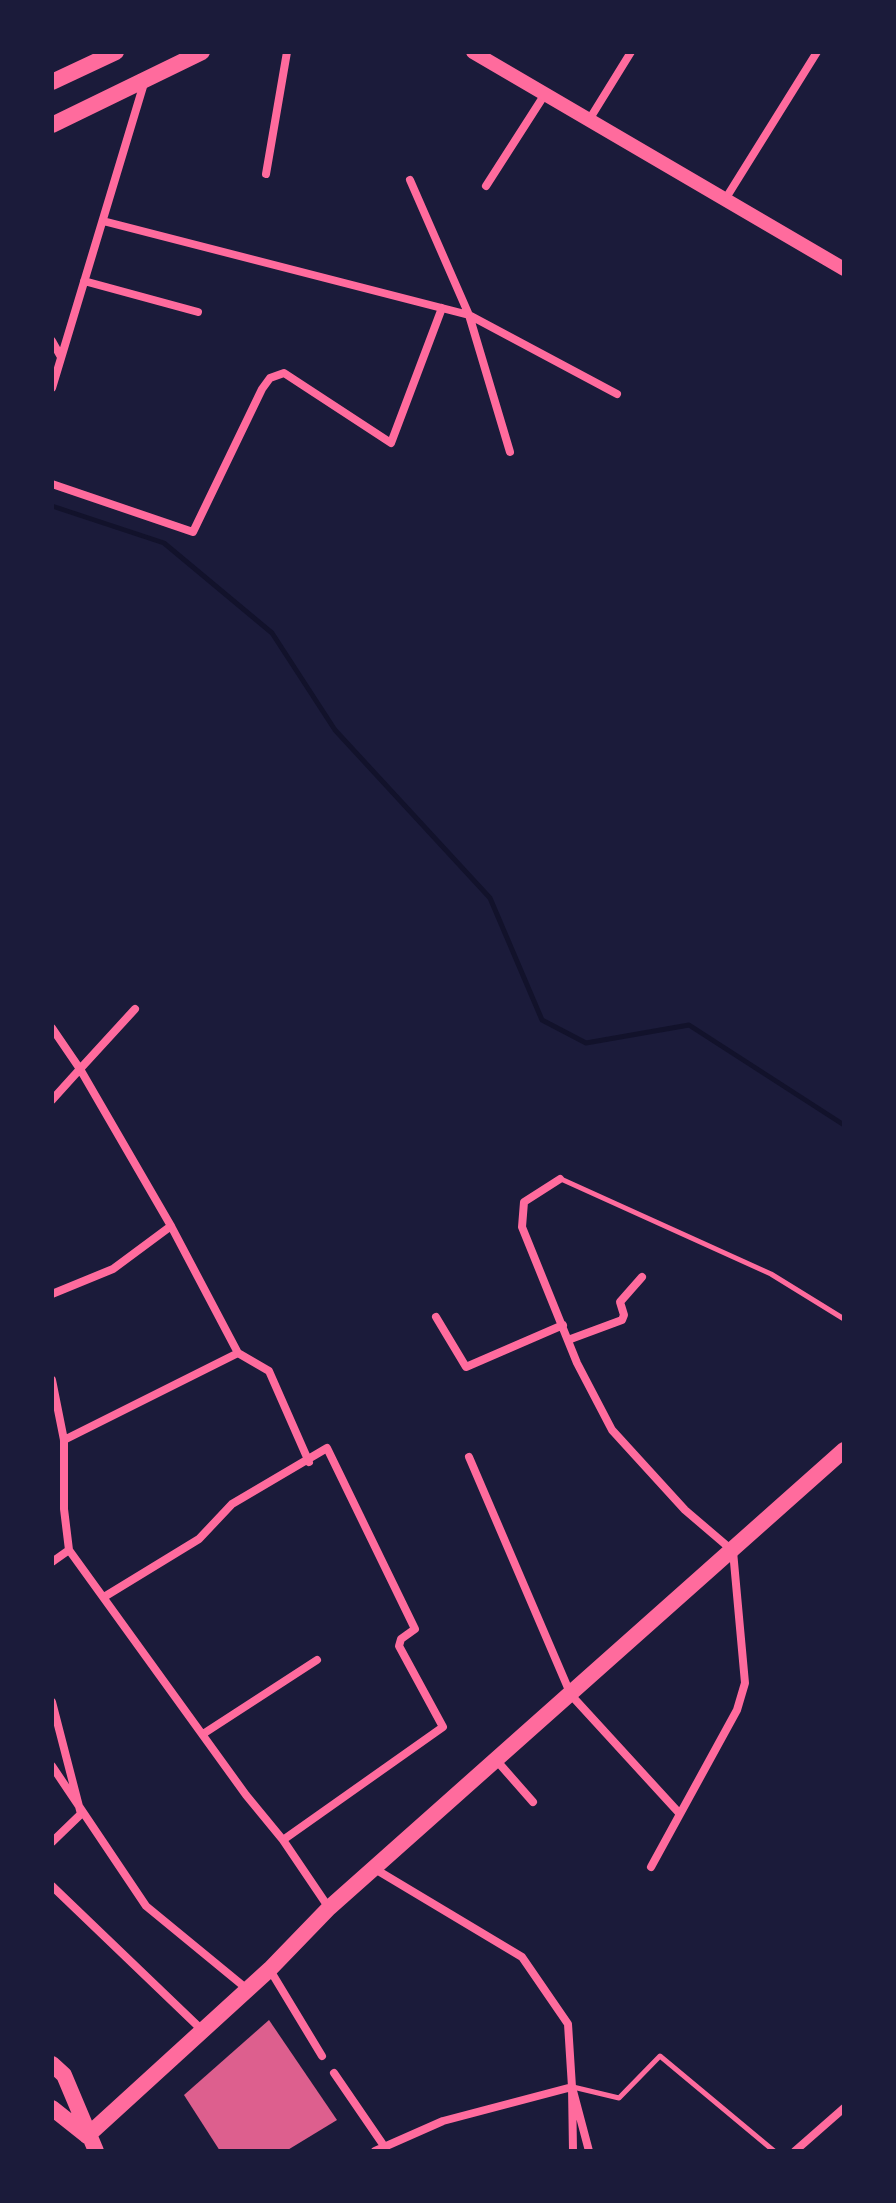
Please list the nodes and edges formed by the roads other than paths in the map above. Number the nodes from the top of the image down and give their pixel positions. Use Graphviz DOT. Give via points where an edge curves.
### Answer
graph roads {
  1 [pos="116,52"];
  2 [pos="287,52"];
  3 [pos="473,52"];
  4 [pos="631,52"];
  5 [pos="817,52"];
  6 [pos="190,54"];
  7 [pos="56,78"];
  8 [pos="146,79"];
  9 [pos="545,94"];
  10 [pos="589,120"];
  11 [pos="52,125"];
  12 [pos="266,174"];
  13 [pos="410,180"];
  14 [pos="486,186"];
  15 [pos="726,198"];
  16 [pos="103,221"];
  17 [pos="844,269"];
  18 [pos="84,281"];
  19 [pos="442,308"];
  20 [pos="198,312"];
  21 [pos="469,315"];
  22 [pos="52,341"];
  23 [pos="61,357"];
  24 [pos="52,388"];
  25 [pos="617,394"];
  26 [pos="510,452"];
  27 [pos="52,484"];
  28 [pos="135,1009"];
  29 [pos="52,1028"];
  30 [pos="80,1069"];
  31 [pos="52,1100"];
  32 [pos="560,1179"];
  33 [pos="171,1226"];
  34 [pos="642,1277"];
  35 [pos="52,1294"];
  36 [pos="436,1317"];
  37 [pos="844,1319"];
  38 [pos="563,1325"];
  39 [pos="568,1340"];
  40 [pos="238,1353"];
  41 [pos="52,1380"];
  42 [pos="64,1440"];
  43 [pos="844,1451"];
  44 [pos="469,1457"];
  45 [pos="309,1462"];
  46 [pos="69,1550"];
  47 [pos="733,1551"];
  48 [pos="52,1562"];
  49 [pos="104,1597"];
  50 [pos="317,1660"];
  51 [pos="571,1695"];
  52 [pos="52,1702"];
  53 [pos="203,1734"];
  54 [pos="497,1761"];
  55 [pos="52,1766"];
  56 [pos="533,1802"];
  57 [pos="81,1814"];
  58 [pos="680,1814"];
  59 [pos="283,1840"];
  60 [pos="52,1842"];
  61 [pos="651,1867"];
  62 [pos="375,1869"];
  63 [pos="52,1886"];
  64 [pos="329,1908"];
  65 [pos="270,1969"];
  66 [pos="247,1989"];
  67 [pos="202,2030"];
  68 [pos="322,2056"];
  69 [pos="52,2064"];
  70 [pos="334,2073"];
  71 [pos="572,2087"];
  72 [pos="844,2108"];
  73 [pos="53,2110"];
  74 [pos="92,2144"];
  75 [pos="379,2149"];
  76 [pos="573,2151"];
  77 [pos="589,2151"];
  78 [pos="774,2151"];
  79 [pos="795,2151"];
  1 -- 7 [label="main road"];
  2 -- 12 [label="street"];
  3 -- 9 [label="street"];
  4 -- 10 [label="street"];
  5 -- 15 [label="street"];
  6 -- 8 [label="main road"];
  8 -- 11 [label="main road"];
  8 -- 16 [label="street"];
  9 -- 10 [label="street"];
  9 -- 14 [label="street"];
  10 -- 15 [label="street"];
  13 -- 21 [label="street"];
  15 -- 17 [label="street"];
  16 -- 18 [label="street"];
  16 -- 19 [label="street"];
  18 -- 20 [label="street"];
  18 -- 23 [label="street"];
  19 -- 21 [label="street"];
  19 -- 27 [label="street" via="391,443 284,373 270,378 262,389 193,532"];
  21 -- 25 [label="street"];
  21 -- 26 [label="street"];
  22 -- 23 [label="street"];
  23 -- 24 [label="street"];
  28 -- 30 [label="street"];
  29 -- 30 [label="street"];
  30 -- 31 [label="street"];
  30 -- 33 [label="street"];
  32 -- 37 [label="lane" via="771,1274"];
  32 -- 38 [label="street" via="524,1202 522,1227"];
  33 -- 35 [label="street" via="113,1269"];
  33 -- 40 [label="street"];
  34 -- 39 [label="street" via="620,1302 622,1320"];
  36 -- 38 [label="street" via="466,1367"];
  38 -- 39 [label="street"];
  39 -- 47 [label="street" via="612,1430 685,1510"];
  40 -- 42 [label="street"];
  40 -- 45 [label="street" via="269,1371"];
  41 -- 42 [label="street"];
  42 -- 46 [label="street"];
  43 -- 47 [label="main road"];
  44 -- 51 [label="street"];
  45 -- 49 [label="street" via="232,1504 199,1539"];
  45 -- 59 [label="street" via="327,1448 415,1629 399,1646 443,1727"];
  46 -- 48 [label="street"];
  46 -- 49 [label="street"];
  47 -- 51 [label="main road"];
  47 -- 58 [label="street" via="745,1683 737,1710"];
  49 -- 53 [label="street"];
  50 -- 53 [label="street"];
  51 -- 54 [label="main road"];
  51 -- 58 [label="street"];
  52 -- 57 [label="street"];
  53 -- 59 [label="street"];
  54 -- 56 [label="street"];
  54 -- 62 [label="main road"];
  55 -- 57 [label="street"];
  57 -- 60 [label="street"];
  57 -- 66 [label="street" via="146,1906"];
  58 -- 61 [label="street"];
  59 -- 64 [label="street"];
  62 -- 64 [label="main road"];
  62 -- 71 [label="street" via="522,1957 568,2024"];
  63 -- 67 [label="street"];
  64 -- 65 [label="main road"];
  65 -- 66 [label="main road"];
  65 -- 68 [label="street"];
  66 -- 67 [label="main road"];
  67 -- 74 [label="main road"];
  69 -- 74 [label="main road" via="64,2075"];
  70 -- 75 [label="street"];
  71 -- 75 [label="street" via="443,2121"];
  71 -- 76 [label="street"];
  71 -- 77 [label="street"];
  71 -- 78 [label="lane" via="619,2098 660,2056"];
  72 -- 79 [label="street"];
  73 -- 74 [label="main road"];
}
